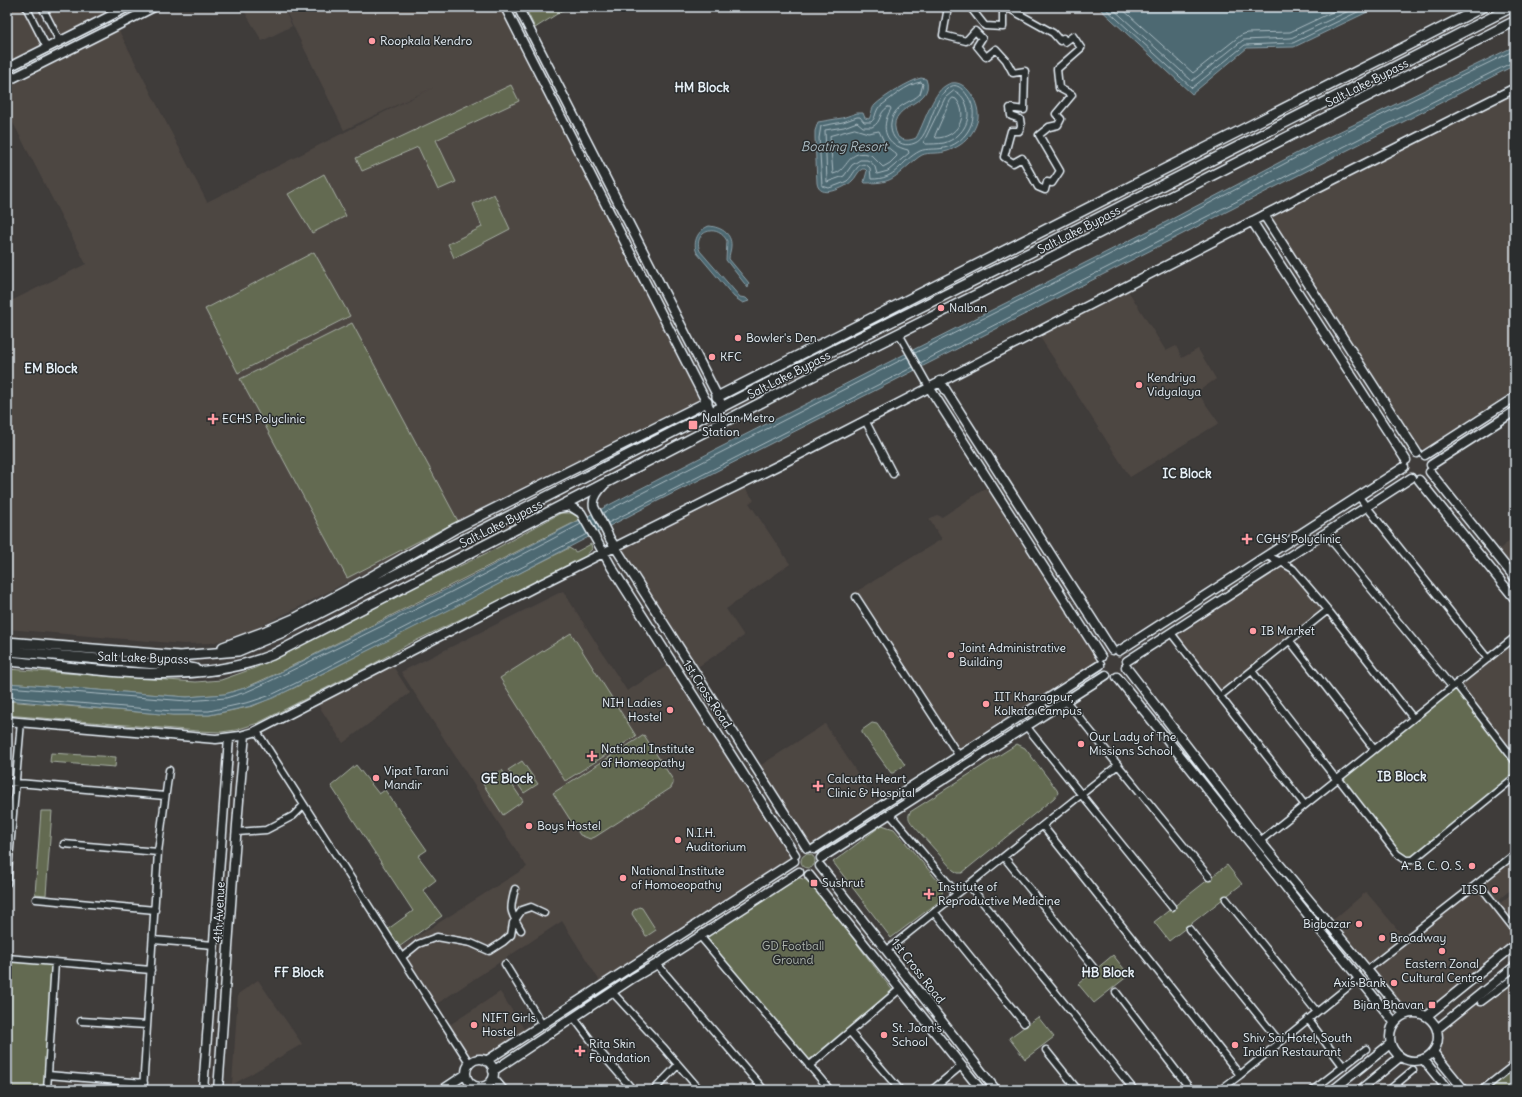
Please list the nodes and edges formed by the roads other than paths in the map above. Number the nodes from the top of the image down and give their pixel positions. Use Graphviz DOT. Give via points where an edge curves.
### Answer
graph roads {
  1 [pos="26,7"];
  2 [pos="42,7"];
  3 [pos="128,7"];
  4 [pos="154,7"];
  5 [pos="948,7"];
  6 [pos="970,7"];
  7 [pos="1483,7"];
  8 [pos="1512,7"];
  9 [pos="519,8"];
  10 [pos="507,10"];
  11 [pos="1515,21"];
  12 [pos="95,23"];
  13 [pos="101,34"];
  14 [pos="60,42"];
  15 [pos="47,48"];
  16 [pos="7,68"];
  17 [pos="7,82"];
  18 [pos="1515,88"];
  19 [pos="1264,215"];
  20 [pos="1252,222"];
  21 [pos="1314,293"];
  22 [pos="1303,300"];
  23 [pos="889,310"];
  24 [pos="893,321"];
  25 [pos="899,334"];
  26 [pos="940,381"];
  27 [pos="1371,382"];
  28 [pos="929,387"];
  29 [pos="1360,388"];
  30 [pos="717,397"];
  31 [pos="1515,397"];
  32 [pos="707,402"];
  33 [pos="723,408"];
  34 [pos="1515,411"];
  35 [pos="712,413"];
  36 [pos="865,420"];
  37 [pos="623,445"];
  38 [pos="1416,453"];
  39 [pos="1425,455"];
  40 [pos="614,463"];
  41 [pos="1405,464"];
  42 [pos="1431,468"];
  43 [pos="893,474"];
  44 [pos="1411,478"];
  45 [pos="1419,480"];
  46 [pos="606,483"];
  47 [pos="1448,494"];
  48 [pos="1359,497"];
  49 [pos="1438,503"];
  50 [pos="1366,506"];
  51 [pos="559,508"];
  52 [pos="1326,533"];
  53 [pos="430,544"];
  54 [pos="454,544"];
  55 [pos="615,547"];
  56 [pos="603,553"];
  57 [pos="1267,556"];
  58 [pos="1281,562"];
  59 [pos="1515,578"];
  60 [pos="1512,590"];
  61 [pos="338,595"];
  62 [pos="856,597"];
  63 [pos="348,598"];
  64 [pos="1515,599"];
  65 [pos="329,608"];
  66 [pos="1328,610"];
  67 [pos="354,612"];
  68 [pos="664,624"];
  69 [pos="652,631"];
  70 [pos="1171,633"];
  71 [pos="1515,637"];
  72 [pos="1290,641"];
  73 [pos="7,642"];
  74 [pos="223,647"];
  75 [pos="7,651"];
  76 [pos="1116,651"];
  77 [pos="215,654"];
  78 [pos="1488,659"];
  79 [pos="7,661"];
  80 [pos="1101,661"];
  81 [pos="1127,664"];
  82 [pos="203,671"];
  83 [pos="1252,671"];
  84 [pos="1106,675"];
  85 [pos="1117,677"];
  86 [pos="1454,686"];
  87 [pos="1220,696"];
  88 [pos="1066,701"];
  89 [pos="1413,718"];
  90 [pos="7,721"];
  91 [pos="21,722"];
  92 [pos="1026,726"];
  93 [pos="256,730"];
  94 [pos="245,735"];
  95 [pos="229,738"];
  96 [pos="1374,749"];
  97 [pos="960,756"];
  98 [pos="1515,761"];
  99 [pos="950,762"];
  100 [pos="1118,765"];
  101 [pos="169,770"];
  102 [pos="956,772"];
  103 [pos="759,773"];
  104 [pos="1515,777"];
  105 [pos="1337,778"];
  106 [pos="748,781"];
  107 [pos="7,782"];
  108 [pos="16,783"];
  109 [pos="1081,795"];
  110 [pos="165,796"];
  111 [pos="1304,804"];
  112 [pos="304,805"];
  113 [pos="1238,812"];
  114 [pos="890,814"];
  115 [pos="1230,817"];
  116 [pos="1043,826"];
  117 [pos="237,832"];
  118 [pos="1260,840"];
  119 [pos="64,844"];
  120 [pos="810,848"];
  121 [pos="158,852"];
  122 [pos="1515,854"];
  123 [pos="1004,857"];
  124 [pos="795,858"];
  125 [pos="820,862"];
  126 [pos="799,872"];
  127 [pos="809,875"];
  128 [pos="1209,878"];
  129 [pos="1292,878"];
  130 [pos="7,883"];
  131 [pos="1478,883"];
  132 [pos="1283,884"];
  133 [pos="969,885"];
  134 [pos="515,889"];
  135 [pos="957,894"];
  136 [pos="218,895"];
  137 [pos="231,896"];
  138 [pos="36,899"];
  139 [pos="1226,899"];
  140 [pos="1172,908"];
  141 [pos="154,910"];
  142 [pos="544,912"];
  143 [pos="935,912"];
  144 [pos="515,919"];
  145 [pos="1189,929"];
  146 [pos="521,930"];
  147 [pos="1515,930"];
  148 [pos="700,936"];
  149 [pos="153,940"];
  150 [pos="214,945"];
  151 [pos="1515,945"];
  152 [pos="887,950"];
  153 [pos="402,957"];
  154 [pos="7,958"];
  155 [pos="55,962"];
  156 [pos="505,964"];
  157 [pos="657,964"];
  158 [pos="1515,966"];
  159 [pos="1093,967"];
  160 [pos="1368,969"];
  161 [pos="151,970"];
  162 [pos="1515,977"];
  163 [pos="1359,978"];
  164 [pos="900,989"];
  165 [pos="1116,992"];
  166 [pos="613,993"];
  167 [pos="579,1001"];
  168 [pos="1482,1002"];
  169 [pos="585,1011"];
  170 [pos="1317,1012"];
  171 [pos="1404,1014"];
  172 [pos="938,1016"];
  173 [pos="1427,1016"];
  174 [pos="574,1018"];
  175 [pos="1308,1019"];
  176 [pos="81,1022"];
  177 [pos="1394,1022"];
  178 [pos="1024,1023"];
  179 [pos="542,1024"];
  180 [pos="928,1024"];
  181 [pos="147,1025"];
  182 [pos="1437,1029"];
  183 [pos="850,1032"];
  184 [pos="1280,1041"];
  185 [pos="1390,1044"];
  186 [pos="1366,1049"];
  187 [pos="1046,1050"];
  188 [pos="1434,1052"];
  189 [pos="1400,1057"];
  190 [pos="1424,1059"];
  191 [pos="486,1061"];
  192 [pos="470,1064"];
  193 [pos="1515,1064"];
  194 [pos="678,1065"];
  195 [pos="809,1066"];
  196 [pos="961,1066"];
  197 [pos="1343,1066"];
  198 [pos="1413,1070"];
  199 [pos="466,1074"];
  200 [pos="493,1074"];
  201 [pos="48,1075"];
  202 [pos="1240,1075"];
  203 [pos="991,1083"];
  204 [pos="473,1085"];
  205 [pos="143,1087"];
  206 [pos="484,1088"];
  207 [pos="1222,1089"];
  208 [pos="47,1090"];
  209 [pos="203,1090"];
  210 [pos="218,1090"];
  211 [pos="442,1090"];
  212 [pos="465,1090"];
  213 [pos="503,1090"];
  214 [pos="633,1090"];
  215 [pos="654,1090"];
  216 [pos="700,1090"];
  217 [pos="764,1090"];
  218 [pos="830,1090"];
  219 [pos="900,1090"];
  220 [pos="932,1090"];
  221 [pos="981,1090"];
  222 [pos="996,1090"];
  223 [pos="1078,1090"];
  224 [pos="1134,1090"];
  225 [pos="1191,1090"];
  226 [pos="1313,1090"];
  227 [pos="1333,1090"];
  228 [pos="1360,1090"];
  229 [pos="1389,1090"];
  230 [pos="1448,1090"];
  231 [pos="1464,1090"];
  232 [pos="1482,1090"];
  1 -- 15 [label="street"];
  2 -- 14 [label="street"];
  3 -- 12 [label="street"];
  4 -- 13 [label="street"];
  5 -- 6 [label="street" via="942,35 966,41 975,31 982,38 977,46 986,57 996,48 1013,74 1025,71 1024,110 1010,108 1011,116 1020,119 1020,132 1011,132 1004,157 1013,163 1022,158 1038,188 1045,190 1047,182 1052,183 1060,171 1039,135 1058,124 1061,119 1056,114 1072,95 1059,88 1057,69 1081,48 1073,36 1065,42 1063,38 1060,40 1010,9 1002,10 1003,27 985,26"];
  7 -- 23 [label="main road, Salt Lake Bypass"];
  8 -- 24 [label="main road, Salt Lake Bypass"];
  9 -- 10 [label="street"];
  9 -- 30 [label="street"];
  10 -- 32 [label="street"];
  11 -- 25 [label="main road, Salt Lake Bypass"];
  12 -- 13 [label="street"];
  12 -- 14 [label="street"];
  13 -- 17 [label="street"];
  14 -- 15 [label="street"];
  15 -- 16 [label="street"];
  18 -- 19 [label="street"];
  19 -- 20 [label="street"];
  19 -- 21 [label="street"];
  20 -- 22 [label="street"];
  20 -- 26 [label="street"];
  21 -- 22 [label="street"];
  21 -- 27 [label="street"];
  22 -- 29 [label="street"];
  23 -- 24 [label="main road"];
  23 -- 30 [label="main road, Salt Lake Bypass"];
  24 -- 25 [label="main road"];
  24 -- 33 [label="main road, Salt Lake Bypass"];
  25 -- 28 [label="street"];
  25 -- 46 [label="main road, Salt Lake Bypass"];
  26 -- 28 [label="street"];
  26 -- 76 [label="street"];
  27 -- 29 [label="street"];
  27 -- 38 [label="street"];
  28 -- 36 [label="street"];
  28 -- 80 [label="street"];
  29 -- 41 [label="street"];
  30 -- 32 [label="street"];
  30 -- 33 [label="street"];
  31 -- 39 [label="street"];
  32 -- 35 [label="street"];
  32 -- 37 [label="main road, Salt Lake Bypass"];
  33 -- 35 [label="main road, Salt Lake Bypass"];
  34 -- 42 [label="street"];
  35 -- 40 [label="main road, Salt Lake Bypass"];
  36 -- 43 [label="street"];
  36 -- 55 [label="street"];
  37 -- 40 [label="main road"];
  37 -- 53 [label="main road, Salt Lake Bypass"];
  38 -- 39 [label="street"];
  38 -- 41 [label="street" via="1409,456"];
  39 -- 42 [label="street" via="1430,459"];
  40 -- 54 [label="main road, Salt Lake Bypass"];
  41 -- 44 [label="street" via="1406,472"];
  41 -- 48 [label="street"];
  42 -- 45 [label="street" via="1426,478"];
  42 -- 47 [label="street"];
  44 -- 45 [label="street"];
  44 -- 50 [label="street"];
  45 -- 49 [label="street"];
  46 -- 51 [label="main road, Salt Lake Bypass"];
  46 -- 55 [label="street, 1st Cross Road" via="594,498 594,507"];
  47 -- 49 [label="street"];
  47 -- 59 [label="street"];
  48 -- 50 [label="street"];
  48 -- 57 [label="street"];
  49 -- 60 [label="street"];
  50 -- 52 [label="street"];
  50 -- 78 [label="street"];
  51 -- 56 [label="street, 1st Cross Road" via="570,506 581,513"];
  51 -- 67 [label="main road, Salt Lake Bypass"];
  52 -- 58 [label="street"];
  52 -- 86 [label="street"];
  53 -- 54 [label="main road"];
  53 -- 61 [label="main road, Salt Lake Bypass"];
  54 -- 63 [label="main road, Salt Lake Bypass"];
  55 -- 56 [label="street"];
  55 -- 68 [label="street, 1st Cross Road"];
  56 -- 69 [label="street, 1st Cross Road"];
  56 -- 93 [label="street"];
  57 -- 58 [label="street"];
  57 -- 76 [label="street"];
  58 -- 66 [label="street" via="1293,569"];
  58 -- 70 [label="street"];
  60 -- 64 [label="street"];
  61 -- 65 [label="main road"];
  61 -- 74 [label="main road, Salt Lake Bypass" via="296,618"];
  62 -- 97 [label="street"];
  63 -- 65 [label="main road, Salt Lake Bypass"];
  63 -- 67 [label="main road"];
  65 -- 77 [label="main road, Salt Lake Bypass" via="252,646"];
  66 -- 72 [label="street"];
  66 -- 89 [label="street"];
  67 -- 82 [label="main road, Salt Lake Bypass" via="265,658 240,666"];
  68 -- 69 [label="street"];
  68 -- 103 [label="street, 1st Cross Road"];
  69 -- 106 [label="street, 1st Cross Road"];
  70 -- 81 [label="street"];
  70 -- 87 [label="street"];
  71 -- 78 [label="street"];
  72 -- 83 [label="street"];
  72 -- 96 [label="street"];
  73 -- 77 [label="main road, Salt Lake Bypass" via="180,656"];
  74 -- 77 [label="street, Salt Lake Bypass"];
  75 -- 82 [label="main road" via="179,666"];
  76 -- 80 [label="street" via="1104,653"];
  76 -- 81 [label="street" via="1125,656"];
  78 -- 86 [label="street"];
  79 -- 82 [label="main road, Salt Lake Bypass" via="178,674"];
  80 -- 84 [label="street" via="1101,669"];
  80 -- 97 [label="street"];
  81 -- 85 [label="street" via="1125,671"];
  81 -- 113 [label="street"];
  83 -- 87 [label="street"];
  83 -- 105 [label="street"];
  84 -- 85 [label="street"];
  84 -- 88 [label="street"];
  85 -- 115 [label="street"];
  86 -- 89 [label="street"];
  86 -- 98 [label="street"];
  87 -- 111 [label="street"];
  88 -- 92 [label="street"];
  88 -- 100 [label="street"];
  89 -- 96 [label="street"];
  90 -- 91 [label="street"];
  91 -- 95 [label="street"];
  91 -- 108 [label="street"];
  92 -- 102 [label="street"];
  92 -- 109 [label="street"];
  93 -- 94 [label="street"];
  93 -- 112 [label="street"];
  94 -- 95 [label="street"];
  94 -- 117 [label="street, 4th Avenue"];
  95 -- 136 [label="street, 4th Avenue"];
  96 -- 105 [label="street"];
  97 -- 99 [label="street"];
  99 -- 102 [label="street"];
  99 -- 120 [label="street"];
  100 -- 109 [label="street"];
  100 -- 128 [label="street"];
  101 -- 110 [label="street"];
  102 -- 114 [label="street"];
  103 -- 106 [label="street"];
  103 -- 120 [label="street, 1st Cross Road"];
  104 -- 105 [label="street" via="1413,860 1406,860 1397,854"];
  105 -- 111 [label="street"];
  106 -- 124 [label="street, 1st Cross Road"];
  107 -- 108 [label="street"];
  108 -- 110 [label="street"];
  108 -- 130 [label="street"];
  109 -- 116 [label="street"];
  109 -- 140 [label="street"];
  110 -- 121 [label="street"];
  111 -- 118 [label="street"];
  112 -- 117 [label="street" via="293,816 266,830"];
  112 -- 153 [label="street"];
  113 -- 115 [label="street"];
  113 -- 118 [label="street"];
  114 -- 125 [label="street"];
  114 -- 135 [label="street"];
  115 -- 132 [label="street"];
  116 -- 123 [label="street"];
  116 -- 202 [label="street"];
  117 -- 137 [label="street, 4th Avenue"];
  118 -- 129 [label="street"];
  119 -- 121 [label="street"];
  120 -- 124 [label="street" via="798,851"];
  120 -- 125 [label="street" via="819,854"];
  121 -- 141 [label="street"];
  122 -- 131 [label="street"];
  123 -- 133 [label="street"];
  123 -- 159 [label="street"];
  124 -- 126 [label="street" via="795,867"];
  124 -- 167 [label="street"];
  125 -- 127 [label="street" via="816,872"];
  125 -- 152 [label="street, 1st Cross Road"];
  126 -- 127 [label="street"];
  126 -- 148 [label="street"];
  127 -- 164 [label="street, 1st Cross Road"];
  129 -- 132 [label="street"];
  129 -- 160 [label="street"];
  131 -- 147 [label="street"];
  131 -- 160 [label="street"];
  132 -- 163 [label="street"];
  133 -- 135 [label="street"];
  133 -- 224 [label="street"];
  134 -- 144 [label="street" via="511,902 511,914"];
  135 -- 143 [label="street"];
  136 -- 137 [label="street"];
  136 -- 150 [label="street, 4th Avenue"];
  137 -- 210 [label="street, 4th Avenue"];
  138 -- 141 [label="street"];
  139 -- 170 [label="street"];
  141 -- 149 [label="street"];
  142 -- 144 [label="street" via="531,907 522,910"];
  143 -- 152 [label="street"];
  143 -- 178 [label="street"];
  144 -- 146 [label="street"];
  144 -- 153 [label="street" via="511,935 489,951 470,943 437,937 418,944"];
  145 -- 184 [label="street"];
  148 -- 157 [label="street"];
  148 -- 195 [label="street"];
  149 -- 150 [label="street"];
  149 -- 161 [label="street"];
  150 -- 209 [label="street, 4th Avenue"];
  151 -- 173 [label="street"];
  152 -- 172 [label="street, 1st Cross Road"];
  153 -- 192 [label="street"];
  154 -- 155 [label="street"];
  155 -- 161 [label="street"];
  155 -- 201 [label="street"];
  156 -- 179 [label="street"];
  157 -- 166 [label="street"];
  157 -- 217 [label="street"];
  158 -- 182 [label="street"];
  160 -- 171 [label="street"];
  161 -- 181 [label="street"];
  162 -- 168 [label="street"];
  163 -- 170 [label="street"];
  163 -- 177 [label="street"];
  164 -- 180 [label="street, 1st Cross Road"];
  164 -- 183 [label="street"];
  165 -- 225 [label="street"];
  166 -- 169 [label="street"];
  166 -- 194 [label="street"];
  167 -- 169 [label="street"];
  167 -- 179 [label="street"];
  169 -- 174 [label="street"];
  170 -- 175 [label="street"];
  171 -- 173 [label="street" via="1412,1012"];
  171 -- 177 [label="street"];
  172 -- 180 [label="street"];
  172 -- 203 [label="street, 1st Cross Road"];
  173 -- 182 [label="street"];
  174 -- 200 [label="street"];
  174 -- 214 [label="street"];
  175 -- 184 [label="street"];
  175 -- 197 [label="street"];
  176 -- 181 [label="street"];
  177 -- 185 [label="street" via="1389,1034"];
  179 -- 191 [label="street"];
  180 -- 196 [label="street, 1st Cross Road"];
  181 -- 205 [label="street"];
  182 -- 188 [label="street" via="1438,1037"];
  183 -- 195 [label="street"];
  183 -- 219 [label="street"];
  184 -- 202 [label="street"];
  185 -- 189 [label="street"];
  185 -- 227 [label="street"];
  186 -- 197 [label="street"];
  187 -- 223 [label="street"];
  188 -- 190 [label="street"];
  188 -- 231 [label="street"];
  189 -- 190 [label="street" via="1414,1061"];
  189 -- 228 [label="street"];
  190 -- 230 [label="street"];
  191 -- 192 [label="street" via="480,1060"];
  191 -- 200 [label="street" via="492,1066"];
  192 -- 199 [label="street"];
  193 -- 232 [label="street"];
  194 -- 215 [label="street"];
  194 -- 216 [label="street"];
  195 -- 218 [label="street"];
  196 -- 220 [label="street"];
  196 -- 221 [label="street, 1st Cross Road"];
  197 -- 226 [label="street"];
  198 -- 229 [label="street"];
  199 -- 204 [label="street"];
  199 -- 211 [label="street"];
  200 -- 206 [label="street"];
  200 -- 213 [label="street"];
  201 -- 205 [label="street"];
  201 -- 208 [label="street"];
  202 -- 207 [label="street"];
  203 -- 221 [label="street"];
  203 -- 222 [label="street, 1st Cross Road"];
  204 -- 206 [label="street"];
  204 -- 212 [label="street"];
}
